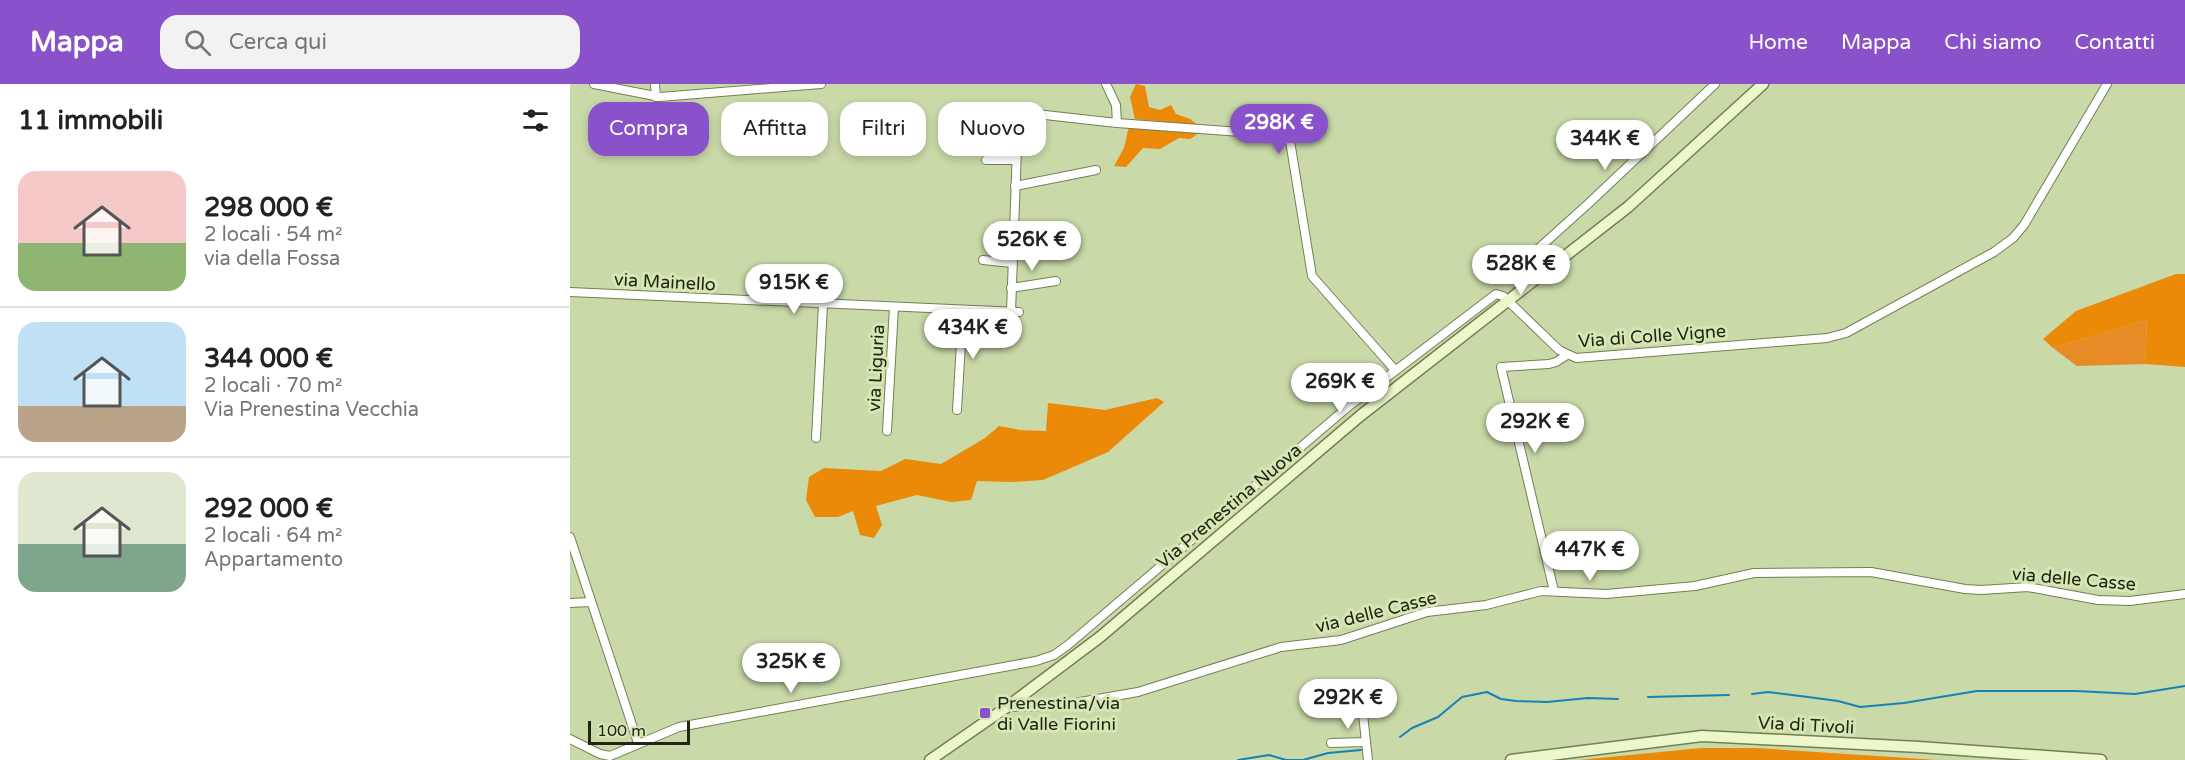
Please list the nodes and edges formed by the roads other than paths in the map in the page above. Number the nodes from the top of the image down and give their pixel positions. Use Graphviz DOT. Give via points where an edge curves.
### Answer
graph roads {
  1 [pos="594,84"];
  2 [pos="655,84"];
  3 [pos="821,84"];
  4 [pos="1106,84"];
  5 [pos="1715,84"];
  6 [pos="1763,84"];
  7 [pos="2107,84"];
  8 [pos="656,97"];
  9 [pos="1117,123"];
  10 [pos="986,160"];
  11 [pos="1016,160"];
  12 [pos="1096,170"];
  13 [pos="1015,186"];
  14 [pos="983,260"];
  15 [pos="1012,263"];
  16 [pos="1509,275"];
  17 [pos="1056,281"];
  18 [pos="1011,288"];
  19 [pos="570,292"];
  20 [pos="1508,301"];
  21 [pos="823,304"];
  22 [pos="894,307"];
  23 [pos="963,310"];
  24 [pos="1567,355"];
  25 [pos="1395,370"];
  26 [pos="957,410"];
  27 [pos="887,431"];
  28 [pos="816,438"];
  29 [pos="570,537"];
  30 [pos="1554,591"];
  31 [pos="2185,594"];
  32 [pos="591,602"];
  33 [pos="570,603"];
  34 [pos="1007,707"];
  35 [pos="1363,714"];
  36 [pos="570,739"];
  37 [pos="1366,742"];
  38 [pos="1331,743"];
  39 [pos="638,744"];
  40 [pos="930,760"];
  41 [pos="1368,760"];
  42 [pos="1511,760"];
  43 [pos="2101,760"];
  1 -- 8 [label="street"];
  2 -- 8 [label="street"];
  3 -- 8 [label="street"];
  4 -- 9 [label="street" via="1116,105"];
  5 -- 16 [label="street"];
  6 -- 20 [label="main road, Via Prenestina Nuova" via="1636,200"];
  7 -- 24 [label="street, Via di Colle Vigne" via="2013,238 1850,330 1815,339 1582,358"];
  9 -- 11 [label="street, via Mainello" via="1022,115 1018,121"];
  9 -- 25 [label="street" via="1288,137 1312,276"];
  10 -- 11 [label="street"];
  11 -- 13 [label="street, via Mainello"];
  12 -- 13 [label="street"];
  13 -- 15 [label="street, via Mainello"];
  14 -- 15 [label="street"];
  15 -- 18 [label="street, via Mainello"];
  17 -- 18 [label="street"];
  18 -- 23 [label="street, via Mainello" via="1015,312"];
  19 -- 21 [label="street, via Mainello"];
  20 -- 24 [label="street, Via di Colle Vigne"];
  20 -- 25 [label="street" via="1495,295"];
  20 -- 34 [label="main road, Via Prenestina Nuova" via="1360,416 1115,624"];
  21 -- 22 [label="street, via Mainello"];
  21 -- 28 [label="street"];
  22 -- 23 [label="street, via Mainello"];
  22 -- 27 [label="street, via Liguria"];
  23 -- 26 [label="street"];
  24 -- 30 [label="street" via="1549,364 1501,367"];
  25 -- 39 [label="street" via="1063,649 1048,657 680,727"];
  29 -- 32 [label="street"];
  30 -- 31 [label="street, via delle Casse" via="1606,594 1695,586 1747,574 1871,572 1965,589 2021,587 2098,600 2130,601"];
  30 -- 34 [label="street, via delle Casse" via="1426,612 1363,634 1281,647 1143,691 1070,704"];
  32 -- 33 [label="street"];
  32 -- 39 [label="street"];
  34 -- 40 [label="main road, Via Prenestina Nuova"];
  35 -- 37 [label="street"];
  36 -- 39 [label="street" via="606,756"];
  37 -- 38 [label="street"];
  37 -- 41 [label="street"];
  42 -- 43 [label="main road, Via di Tivoli" via="1702,736"];
}
